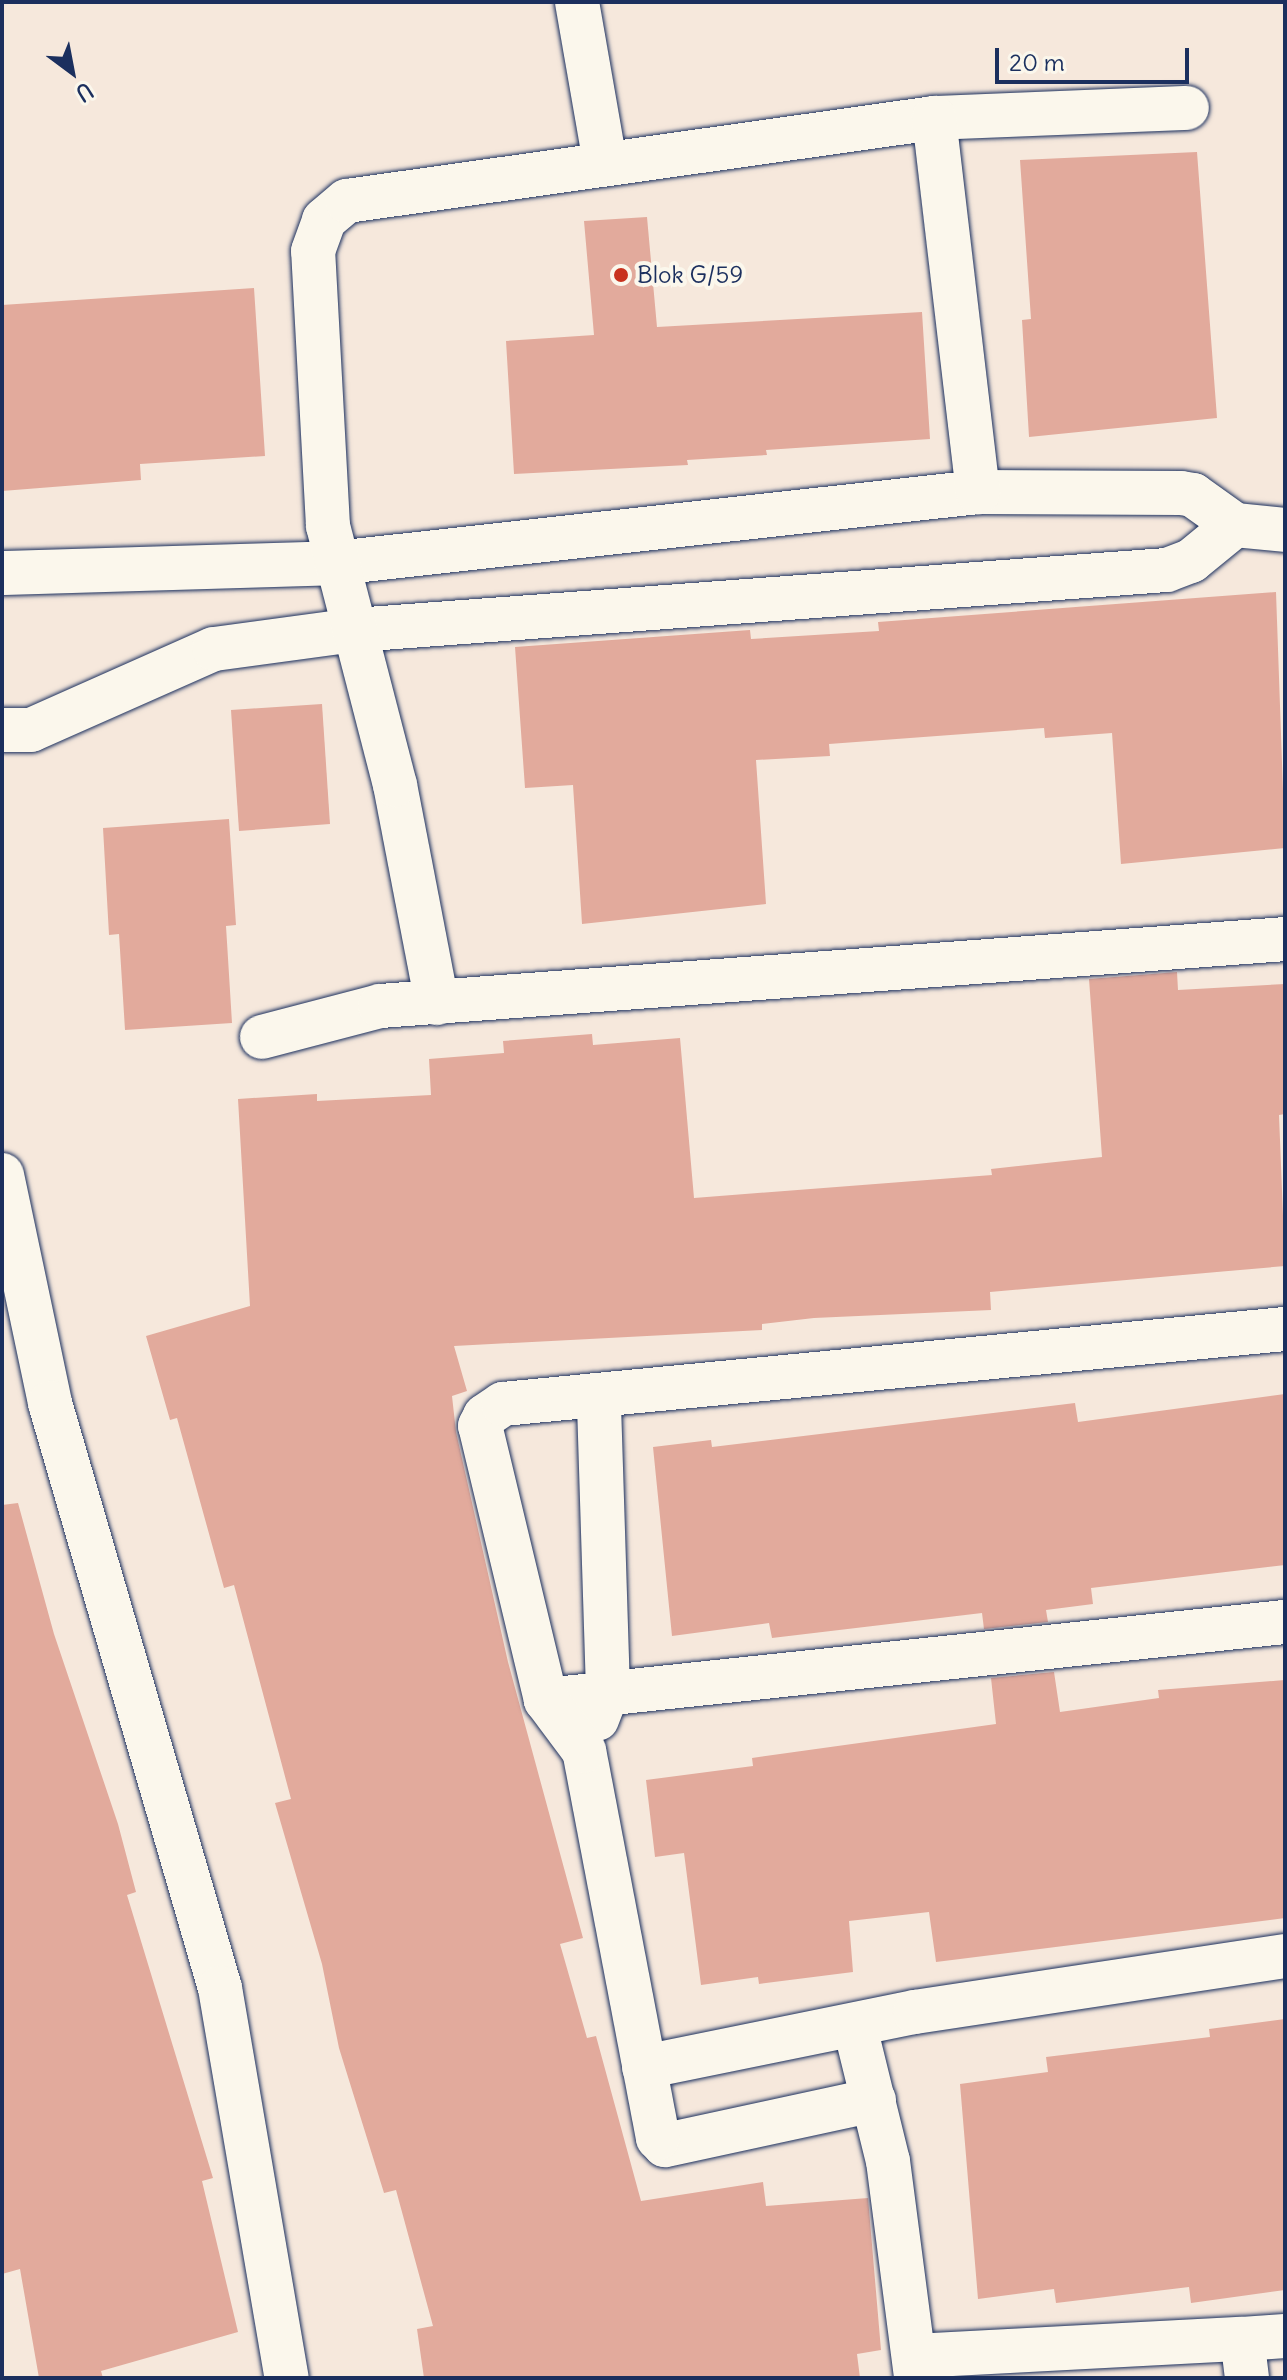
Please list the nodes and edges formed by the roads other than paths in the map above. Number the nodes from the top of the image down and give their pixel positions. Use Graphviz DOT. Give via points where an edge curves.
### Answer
graph roads {
  1 [pos="577,2"];
  2 [pos="1187,108"];
  3 [pos="934,118"];
  4 [pos="605,162"];
  5 [pos="978,492"];
  6 [pos="1235,525"];
  7 [pos="1285,530"];
  8 [pos="336,563"];
  9 [pos="2,573"];
  10 [pos="355,630"];
  11 [pos="2,730"];
  12 [pos="1285,939"];
  13 [pos="437,1003"];
  14 [pos="262,1037"];
  15 [pos="2,1175"];
  16 [pos="1285,1329"];
  17 [pos="599,1398"];
  18 [pos="1285,1622"];
  19 [pos="608,1691"];
  20 [pos="546,1700"];
  21 [pos="584,1751"];
  22 [pos="1285,1956"];
  23 [pos="855,2027"];
  24 [pos="644,2067"];
  25 [pos="874,2100"];
  26 [pos="1285,2336"];
  27 [pos="1244,2358"];
  28 [pos="915,2367"];
  29 [pos="287,2378"];
  1 -- 4 [label="street"];
  2 -- 3 [label="street"];
  3 -- 4 [label="street"];
  3 -- 5 [label="street"];
  4 -- 8 [label="street" via="347,201 324,220 313,251 322,475"];
  5 -- 6 [label="street" via="1181,493 1193,495"];
  5 -- 8 [label="street"];
  6 -- 7 [label="street"];
  6 -- 10 [label="street" via="1191,561 1167,570"];
  8 -- 9 [label="street"];
  8 -- 10 [label="street"];
  10 -- 11 [label="street" via="214,649 31,730"];
  10 -- 13 [label="street" via="395,785"];
  12 -- 13 [label="street"];
  13 -- 14 [label="street" via="380,1006"];
  15 -- 29 [label="street" via="50,1403 220,1988"];
  16 -- 17 [label="street"];
  17 -- 19 [label="street"];
  17 -- 20 [label="street" via="503,1404 490,1410 480,1426"];
  18 -- 19 [label="street"];
  19 -- 20 [label="street"];
  19 -- 21 [label="street"];
  20 -- 21 [label="street"];
  21 -- 24 [label="street"];
  22 -- 23 [label="street" via="915,2012"];
  23 -- 24 [label="street"];
  23 -- 25 [label="street"];
  24 -- 25 [label="street" via="661,2142"];
  25 -- 28 [label="street"];
  26 -- 27 [label="street"];
  27 -- 28 [label="street"];
}
